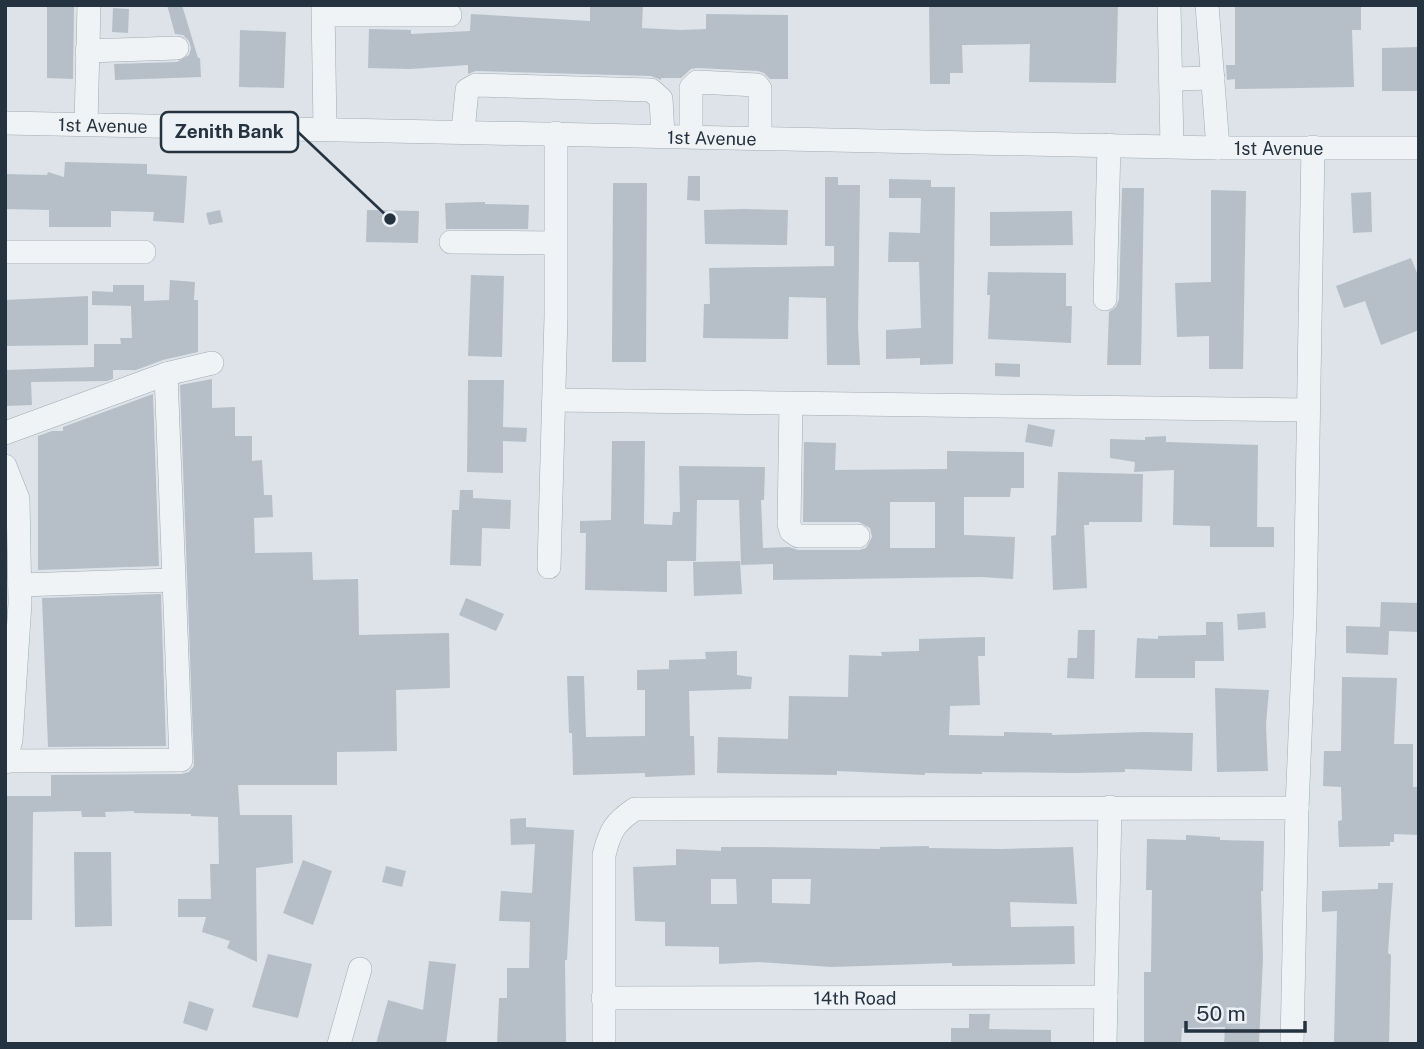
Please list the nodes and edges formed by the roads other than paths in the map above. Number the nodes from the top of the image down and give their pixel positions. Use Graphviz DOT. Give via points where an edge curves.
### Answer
graph roads {
  1 [pos="89,5"];
  2 [pos="1169,5"];
  3 [pos="1208,5"];
  4 [pos="323,10"];
  5 [pos="450,15"];
  6 [pos="177,48"];
  7 [pos="88,51"];
  8 [pos="1213,78"];
  9 [pos="1172,79"];
  10 [pos="5,123"];
  11 [pos="86,124"];
  12 [pos="325,128"];
  13 [pos="463,131"];
  14 [pos="556,133"];
  15 [pos="663,135"];
  16 [pos="691,136"];
  17 [pos="760,137"];
  18 [pos="1109,145"];
  19 [pos="1172,146"];
  20 [pos="1313,147"];
  21 [pos="1218,148"];
  22 [pos="1419,148"];
  23 [pos="451,242"];
  24 [pos="555,243"];
  25 [pos="5,252"];
  26 [pos="145,252"];
  27 [pos="1105,299"];
  28 [pos="212,363"];
  29 [pos="166,374"];
  30 [pos="554,400"];
  31 [pos="791,404"];
  32 [pos="1307,410"];
  33 [pos="5,433"];
  34 [pos="5,466"];
  35 [pos="858,536"];
  36 [pos="549,567"];
  37 [pos="173,580"];
  38 [pos="20,585"];
  39 [pos="6,762"];
  40 [pos="1110,807"];
  41 [pos="1297,808"];
  42 [pos="360,969"];
  43 [pos="603,998"];
  44 [pos="1106,998"];
  45 [pos="339,1044"];
  46 [pos="604,1044"];
  47 [pos="1105,1044"];
  48 [pos="1292,1044"];
  1 -- 7 [label="street"];
  2 -- 9 [label="street"];
  3 -- 8 [label="street"];
  4 -- 5 [label="street"];
  4 -- 12 [label="street"];
  6 -- 7 [label="street"];
  7 -- 11 [label="street"];
  8 -- 9 [label="street"];
  8 -- 21 [label="street"];
  9 -- 19 [label="street"];
  10 -- 11 [label="street, 1st Avenue"];
  11 -- 12 [label="street, 1st Avenue"];
  12 -- 13 [label="street, 1st Avenue"];
  13 -- 14 [label="street, 1st Avenue"];
  13 -- 15 [label="street" via="467,90 476,85 651,90 661,99"];
  14 -- 15 [label="street, 1st Avenue"];
  14 -- 24 [label="street"];
  15 -- 16 [label="street, 1st Avenue"];
  16 -- 17 [label="street, 1st Avenue"];
  16 -- 17 [label="street" via="691,88 697,82 757,85"];
  17 -- 18 [label="street, 1st Avenue"];
  18 -- 19 [label="street, 1st Avenue"];
  18 -- 27 [label="street"];
  19 -- 21 [label="street, 1st Avenue"];
  20 -- 21 [label="street, 1st Avenue"];
  20 -- 22 [label="street, 1st Avenue"];
  20 -- 32 [label="street"];
  23 -- 24 [label="street"];
  24 -- 30 [label="street"];
  25 -- 26 [label="street"];
  28 -- 29 [label="street"];
  29 -- 33 [label="street"];
  29 -- 37 [label="street"];
  30 -- 31 [label="street"];
  30 -- 36 [label="street"];
  31 -- 32 [label="street"];
  31 -- 35 [label="street" via="791,531 798,536"];
  32 -- 41 [label="street"];
  34 -- 38 [label="street" via="18,499"];
  37 -- 38 [label="street"];
  37 -- 39 [label="street" via="181,761"];
  38 -- 39 [label="street"];
  40 -- 41 [label="street"];
  40 -- 43 [label="street" via="635,809 610,833 604,855"];
  40 -- 44 [label="street"];
  41 -- 48 [label="street"];
  42 -- 45 [label="street"];
  43 -- 44 [label="street, 14th Road"];
  43 -- 46 [label="street"];
  44 -- 47 [label="street"];
}
